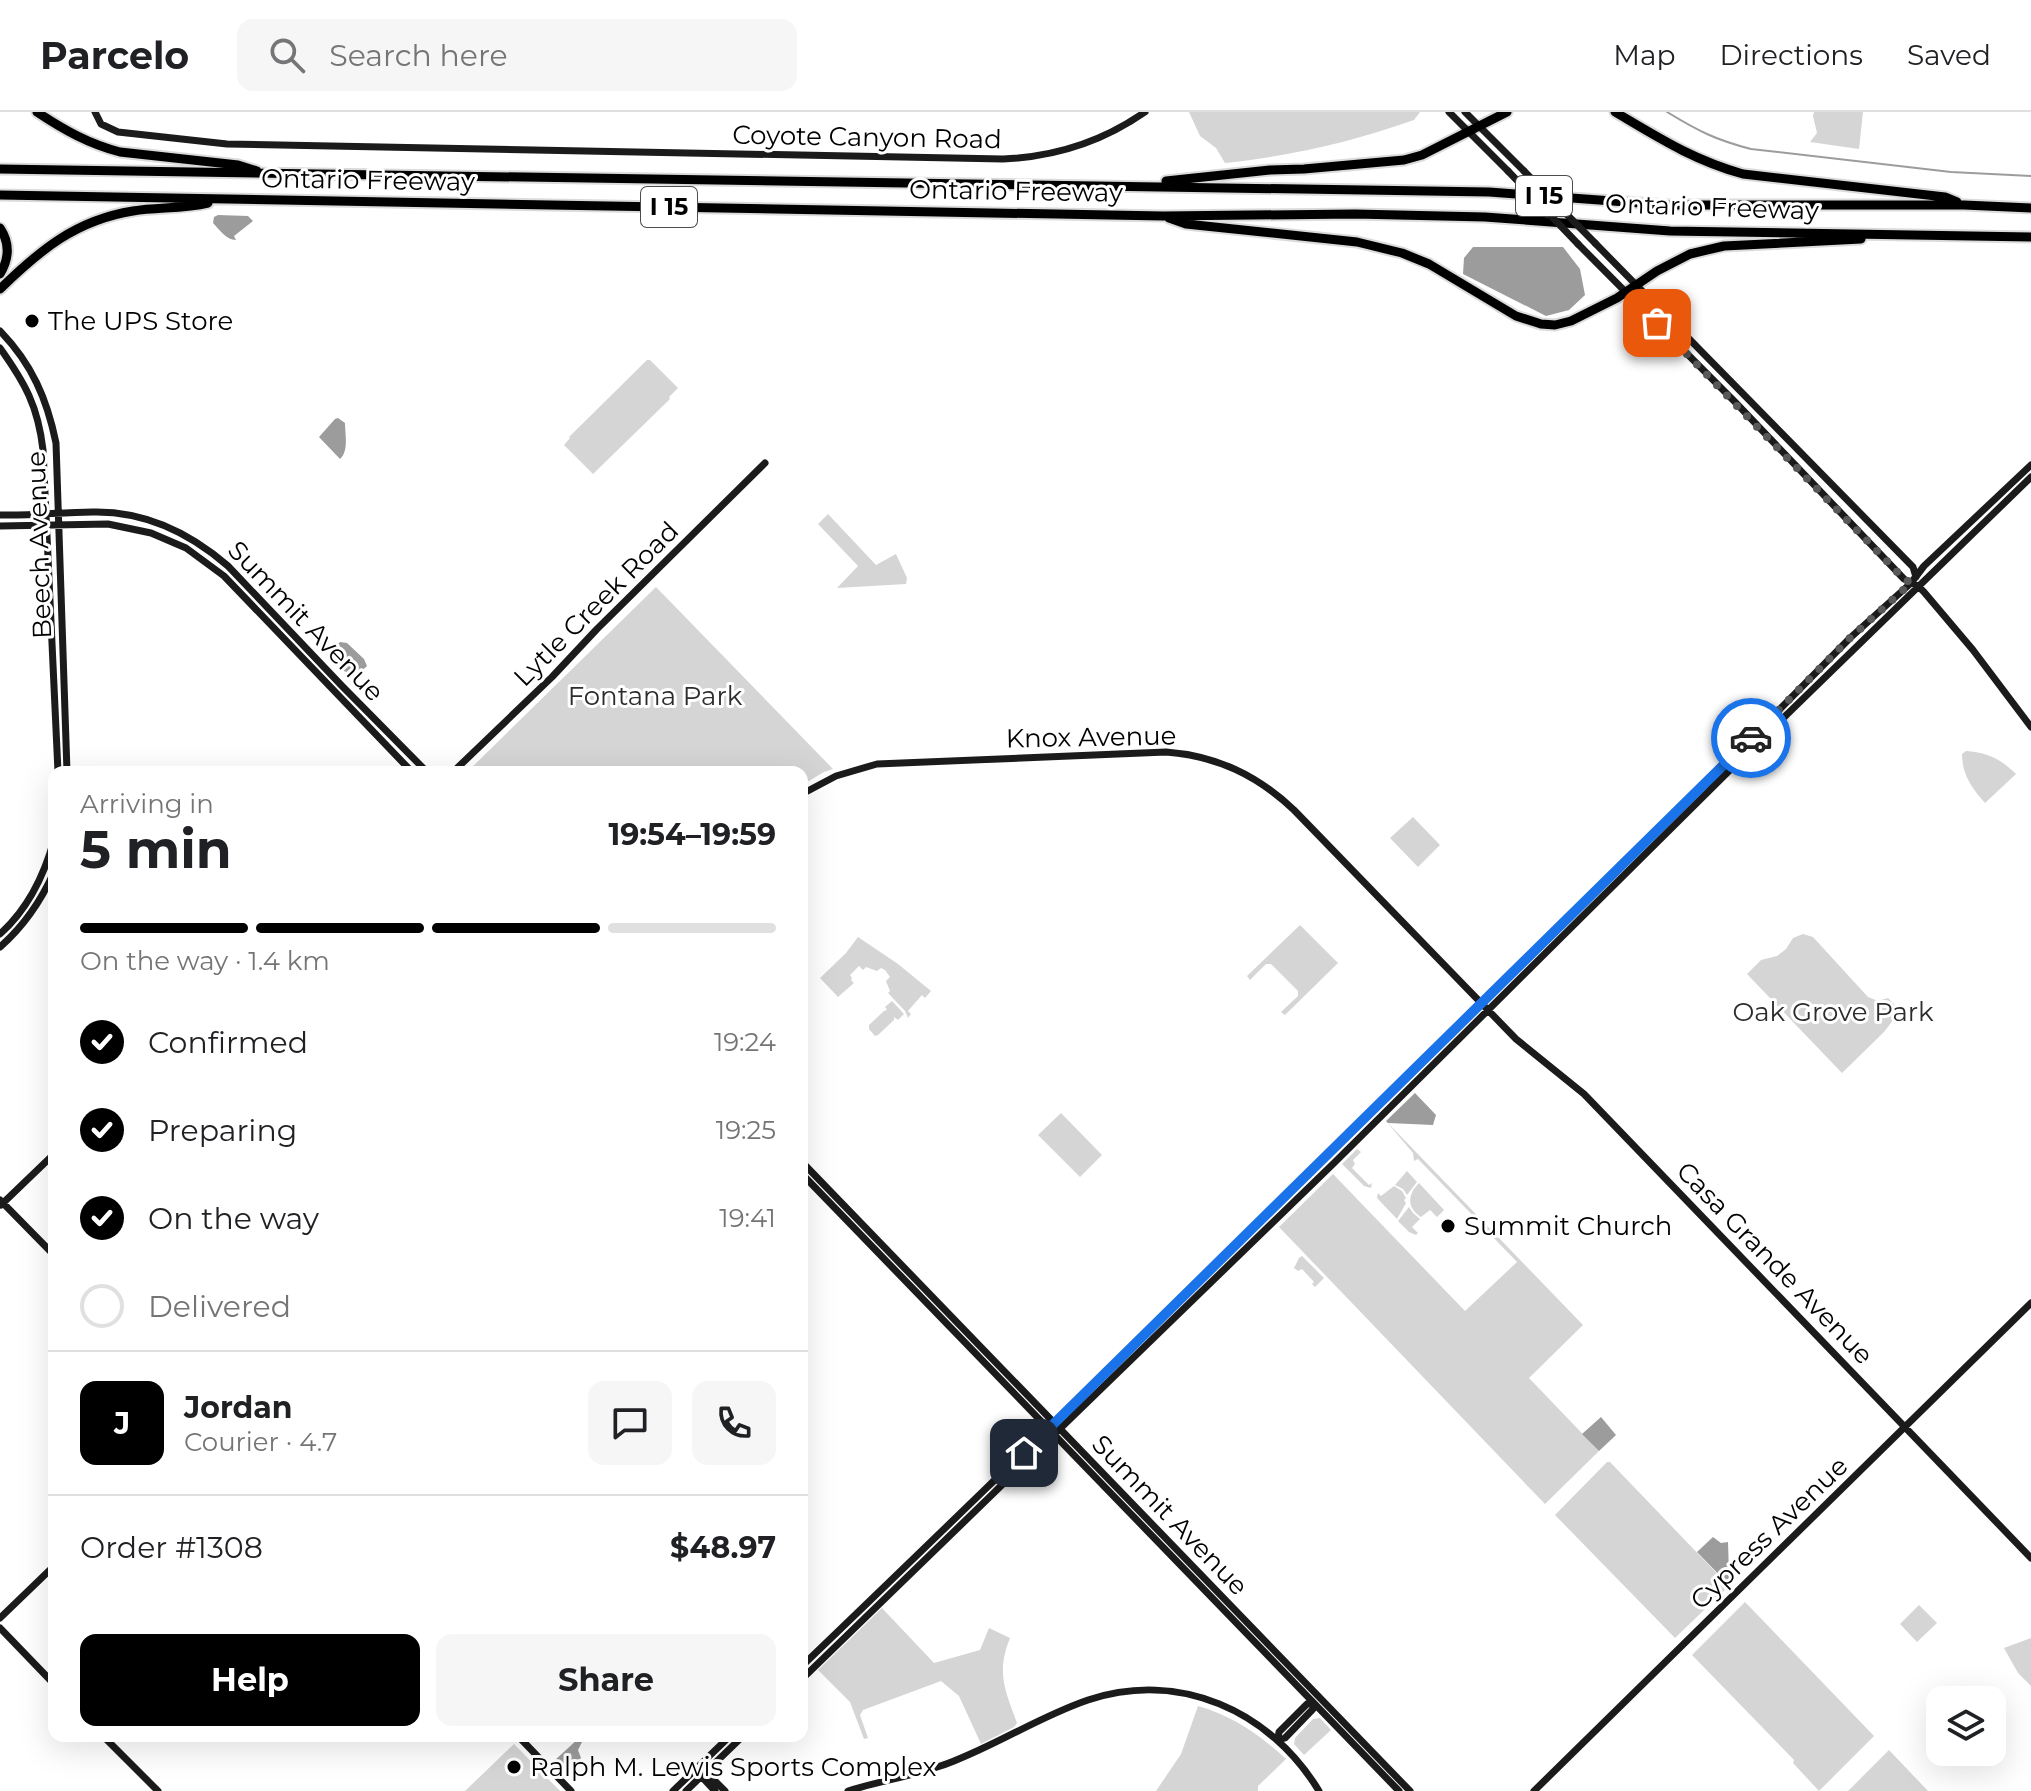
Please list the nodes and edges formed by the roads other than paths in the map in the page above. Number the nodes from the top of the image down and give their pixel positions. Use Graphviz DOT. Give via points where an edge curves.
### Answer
graph roads {
  1 [pos="37,112"];
  2 [pos="95,112"];
  3 [pos="1145,112"];
  4 [pos="1449,112"];
  5 [pos="1465,112"];
  6 [pos="1507,112"];
  7 [pos="1615,112"];
  8 [pos="1479,126"];
  9 [pos="1469,132"];
  10 [pos="0,169"];
  11 [pos="267,174"];
  12 [pos="1125,185"];
  13 [pos="0,195"];
  14 [pos="226,200"];
  15 [pos="1964,205"];
  16 [pos="2031,208"];
  17 [pos="1163,216"];
  18 [pos="0,228"];
  19 [pos="1945,235"];
  20 [pos="2031,237"];
  21 [pos="0,274"];
  22 [pos="1637,285"];
  23 [pos="0,289"];
  24 [pos="1627,293"];
  25 [pos="0,331"];
  26 [pos="0,348"];
  27 [pos="765,463"];
  28 [pos="2031,465"];
  29 [pos="2031,477"];
  30 [pos="46,514"];
  31 [pos="59,514"];
  32 [pos="0,515"];
  33 [pos="58,525"];
  34 [pos="0,526"];
  35 [pos="47,526"];
  36 [pos="1913,579"];
  37 [pos="1919,587"];
  38 [pos="2031,727"];
  39 [pos="58,766"];
  40 [pos="67,766"];
  41 [pos="406,766"];
  42 [pos="421,766"];
  43 [pos="459,766"];
  44 [pos="808,791"];
  45 [pos="48,861"];
  46 [pos="48,883"];
  47 [pos="0,934"];
  48 [pos="0,947"];
  49 [pos="1485,1007"];
  50 [pos="48,1160"];
  51 [pos="808,1168"];
  52 [pos="808,1180"];
  53 [pos="1,1203"];
  54 [pos="48,1249"];
  55 [pos="2031,1303"];
  56 [pos="1906,1427"];
  57 [pos="1054,1430"];
  58 [pos="2031,1558"];
  59 [pos="48,1572"];
  60 [pos="0,1618"];
  61 [pos="0,1628"];
  62 [pos="808,1660"];
  63 [pos="808,1673"];
  64 [pos="48,1678"];
  65 [pos="1313,1703"];
  66 [pos="1278,1740"];
  67 [pos="109,1742"];
  68 [pos="524,1742"];
  69 [pos="724,1742"];
  70 [pos="737,1742"];
  71 [pos="697,1767"];
  72 [pos="704,1774"];
  73 [pos="158,1791"];
  74 [pos="571,1791"];
  75 [pos="673,1791"];
  76 [pos="686,1791"];
  77 [pos="715,1791"];
  78 [pos="725,1791"];
  79 [pos="848,1791"];
  80 [pos="1319,1791"];
  81 [pos="1399,1791"];
  82 [pos="1410,1791"];
  83 [pos="1534,1791"];
  1 -- 11 [label="highway" via="101,147 238,165"];
  2 -- 3 [label="main road, Coyote Canyon Road" via="101,124 118,132 227,144 1003,159 1068,150 1112,133"];
  4 -- 9 [label="main road"];
  5 -- 8 [label="main road"];
  6 -- 8 [label="highway"];
  7 -- 15 [label="highway" via="1683,152 1743,174 1945,197"];
  8 -- 9 [label="highway"];
  8 -- 22 [label="main road, bridge"];
  9 -- 12 [label="highway" via="1404,160"];
  9 -- 24 [label="main road, bridge"];
  10 -- 11 [label="highway, Ontario Freeway / I 15"];
  11 -- 12 [label="highway, Ontario Freeway / I 15"];
  12 -- 15 [label="highway, Ontario Freeway / I 15" via="1489,192 1667,205"];
  13 -- 14 [label="highway, Ontario Freeway / I 15"];
  14 -- 17 [label="highway, Ontario Freeway / I 15"];
  14 -- 23 [label="highway" via="117,214 85,225 49,245"];
  15 -- 16 [label="highway, Ontario Freeway / I 15"];
  17 -- 19 [label="highway, Ontario Freeway / I 15" via="1412,215 1670,231"];
  17 -- 24 [label="highway" via="1186,224 1357,242 1402,253 1516,316 1541,324 1571,321"];
  18 -- 21 [label="highway" via="7,255"];
  19 -- 20 [label="highway, Ontario Freeway / I 15"];
  19 -- 22 [label="highway" via="1724,246 1690,254"];
  22 -- 24 [label="highway"];
  22 -- 36 [label="main road" via="1913,567"];
  24 -- 36 [label="main road" via="1904,579"];
  25 -- 31 [label="main road, Beech Avenue" via="30,369 49,411"];
  26 -- 30 [label="main road, Beech Avenue" via="39,418"];
  27 -- 43 [label="main road, Lytle Creek Road"];
  28 -- 36 [label="main road"];
  29 -- 37 [label="main road"];
  30 -- 31 [label="main road, Summit Avenue"];
  30 -- 32 [label="main road, Summit Avenue"];
  30 -- 35 [label="main road, Beech Avenue"];
  31 -- 33 [label="main road, Beech Avenue"];
  31 -- 42 [label="main road, Summit Avenue" via="97,511 139,517 208,549"];
  33 -- 35 [label="main road, Summit Avenue"];
  33 -- 40 [label="main road, Beech Avenue"];
  33 -- 41 [label="main road, Summit Avenue" via="130,527 200,556"];
  34 -- 35 [label="main road, Summit Avenue"];
  35 -- 39 [label="main road, Beech Avenue"];
  36 -- 37 [label="main road"];
  36 -- 49 [label="main road"];
  37 -- 38 [label="main road"];
  37 -- 49 [label="main road"];
  44 -- 49 [label="main road, Knox Avenue" via="877,764 1166,752 1210,759 1256,779 1283,800"];
  45 -- 47 [label="main road" via="33,893"];
  46 -- 48 [label="main road" via="35,908"];
  49 -- 56 [label="main road, Casa Grande Avenue" via="1584,1094"];
  49 -- 57 [label="main road"];
  50 -- 53 [label="main road"];
  51 -- 57 [label="main road, Summit Avenue"];
  52 -- 57 [label="main road, Summit Avenue"];
  53 -- 54 [label="main road"];
  55 -- 56 [label="main road, Cypress Avenue"];
  56 -- 58 [label="main road, Casa Grande Avenue"];
  56 -- 83 [label="main road, Cypress Avenue"];
  57 -- 62 [label="main road"];
  57 -- 63 [label="main road"];
  57 -- 65 [label="main road, Summit Avenue"];
  57 -- 82 [label="main road, Summit Avenue"];
  59 -- 60 [label="main road"];
  61 -- 64 [label="main road"];
  65 -- 66 [label="main road" via="1313,1709"];
  65 -- 81 [label="main road, Summit Avenue"];
  66 -- 79 [label="main road" via="1248,1718 1189,1694 1118,1693 1068,1708 954,1761"];
  66 -- 80 [label="main road"];
  67 -- 73 [label="main road"];
  68 -- 74 [label="main road"];
  69 -- 71 [label="main road"];
  70 -- 72 [label="main road"];
  71 -- 72 [label="main road"];
  71 -- 75 [label="main road"];
  72 -- 76 [label="main road"];
  72 -- 77 [label="main road"];
  72 -- 78 [label="main road"];
}
